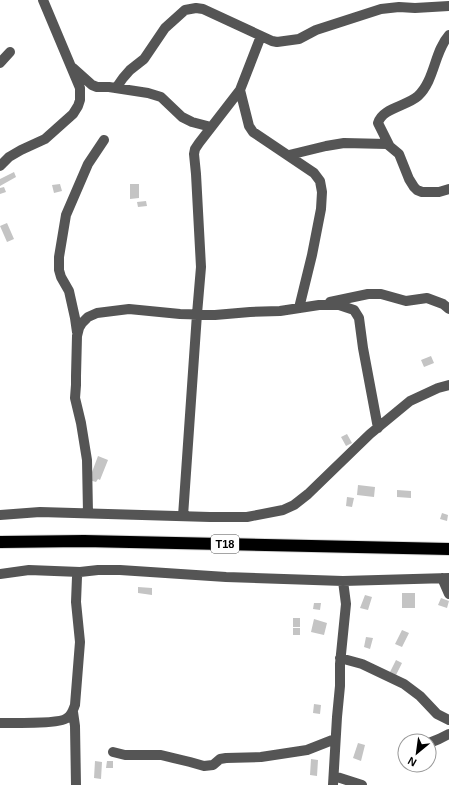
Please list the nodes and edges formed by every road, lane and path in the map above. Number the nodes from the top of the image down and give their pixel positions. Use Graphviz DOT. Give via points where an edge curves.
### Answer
graph roads {
  1 [pos="43,0"];
  2 [pos="196,0"];
  3 [pos="449,6"];
  4 [pos="185,10"];
  5 [pos="449,35"];
  6 [pos="261,36"];
  7 [pos="10,52"];
  8 [pos="0,63"];
  9 [pos="71,66"];
  10 [pos="116,88"];
  11 [pos="240,90"];
  12 [pos="211,127"];
  13 [pos="104,140"];
  14 [pos="389,145"];
  15 [pos="289,155"];
  16 [pos="0,166"];
  17 [pos="449,189"];
  18 [pos="319,305"];
  19 [pos="299,308"];
  20 [pos="449,309"];
  21 [pos="197,314"];
  22 [pos="77,336"];
  23 [pos="449,385"];
  24 [pos="378,428"];
  25 [pos="88,513"];
  26 [pos="0,515"];
  27 [pos="183,516"];
  28 [pos="0,542"];
  29 [pos="449,549"];
  30 [pos="80,572"];
  31 [pos="0,574"];
  32 [pos="446,578"];
  33 [pos="343,581"];
  34 [pos="449,594"];
  35 [pos="340,658"];
  36 [pos="73,712"];
  37 [pos="449,720"];
  38 [pos="0,723"];
  39 [pos="449,734"];
  40 [pos="336,739"];
  41 [pos="437,740"];
  42 [pos="113,752"];
  43 [pos="333,781"];
  44 [pos="76,785"];
  45 [pos="362,785"];
  1 -- 9 [label="street"];
  2 -- 4 [label="street"];
  3 -- 6 [label="street" via="381,9 316,30 299,39 276,42"];
  4 -- 6 [label="street" via="203,10"];
  4 -- 10 [label="street" via="165,28 144,59 130,70"];
  5 -- 14 [label="street" via="441,46 420,95 379,119 378,124"];
  6 -- 11 [label="street"];
  7 -- 8 [label="street"];
  9 -- 10 [label="street" via="92,85"];
  9 -- 16 [label="street" via="80,88 80,100 76,110 45,140 21,150"];
  10 -- 12 [label="street" via="148,93 161,98 182,117"];
  11 -- 12 [label="street"];
  11 -- 15 [label="street" via="249,126 253,132"];
  12 -- 21 [label="street" via="194,154 201,267"];
  13 -- 22 [label="street" via="88,164 66,215 59,257 59,270 69,291"];
  14 -- 15 [label="street" via="344,143"];
  14 -- 17 [label="street" via="399,154 409,179 417,190 439,192"];
  15 -- 19 [label="street" via="314,172 320,181 322,192 312,255"];
  18 -- 19 [label="street"];
  18 -- 20 [label="street" via="350,297 381,294 406,301 427,298"];
  18 -- 24 [label="street" via="340,305 354,310 359,318"];
  19 -- 21 [label="street" via="215,315"];
  21 -- 22 [label="street" via="129,309 97,313 82,323"];
  21 -- 27 [label="street"];
  22 -- 25 [label="street" via="75,398 87,460"];
  23 -- 24 [label="street" via="410,402"];
  24 -- 27 [label="street" via="308,494 283,510 248,517"];
  25 -- 26 [label="street" via="40,512"];
  25 -- 27 [label="street"];
  28 -- 29 [label="highway, T18" via="84,541"];
  30 -- 31 [label="street" via="29,570"];
  30 -- 33 [label="street" via="120,570"];
  30 -- 36 [label="street" via="76,577 80,642"];
  32 -- 33 [label="street"];
  32 -- 34 [label="street"];
  33 -- 35 [label="street" via="346,604"];
  35 -- 37 [label="street" via="362,664 404,684 437,714"];
  35 -- 40 [label="street"];
  36 -- 38 [label="street" via="66,720"];
  36 -- 44 [label="street"];
  39 -- 41 [label="street"];
  40 -- 42 [label="street" via="307,750 261,757 226,758 213,765 204,766 161,755 126,755"];
  40 -- 43 [label="street"];
  43 -- 45 [label="street"];
}
